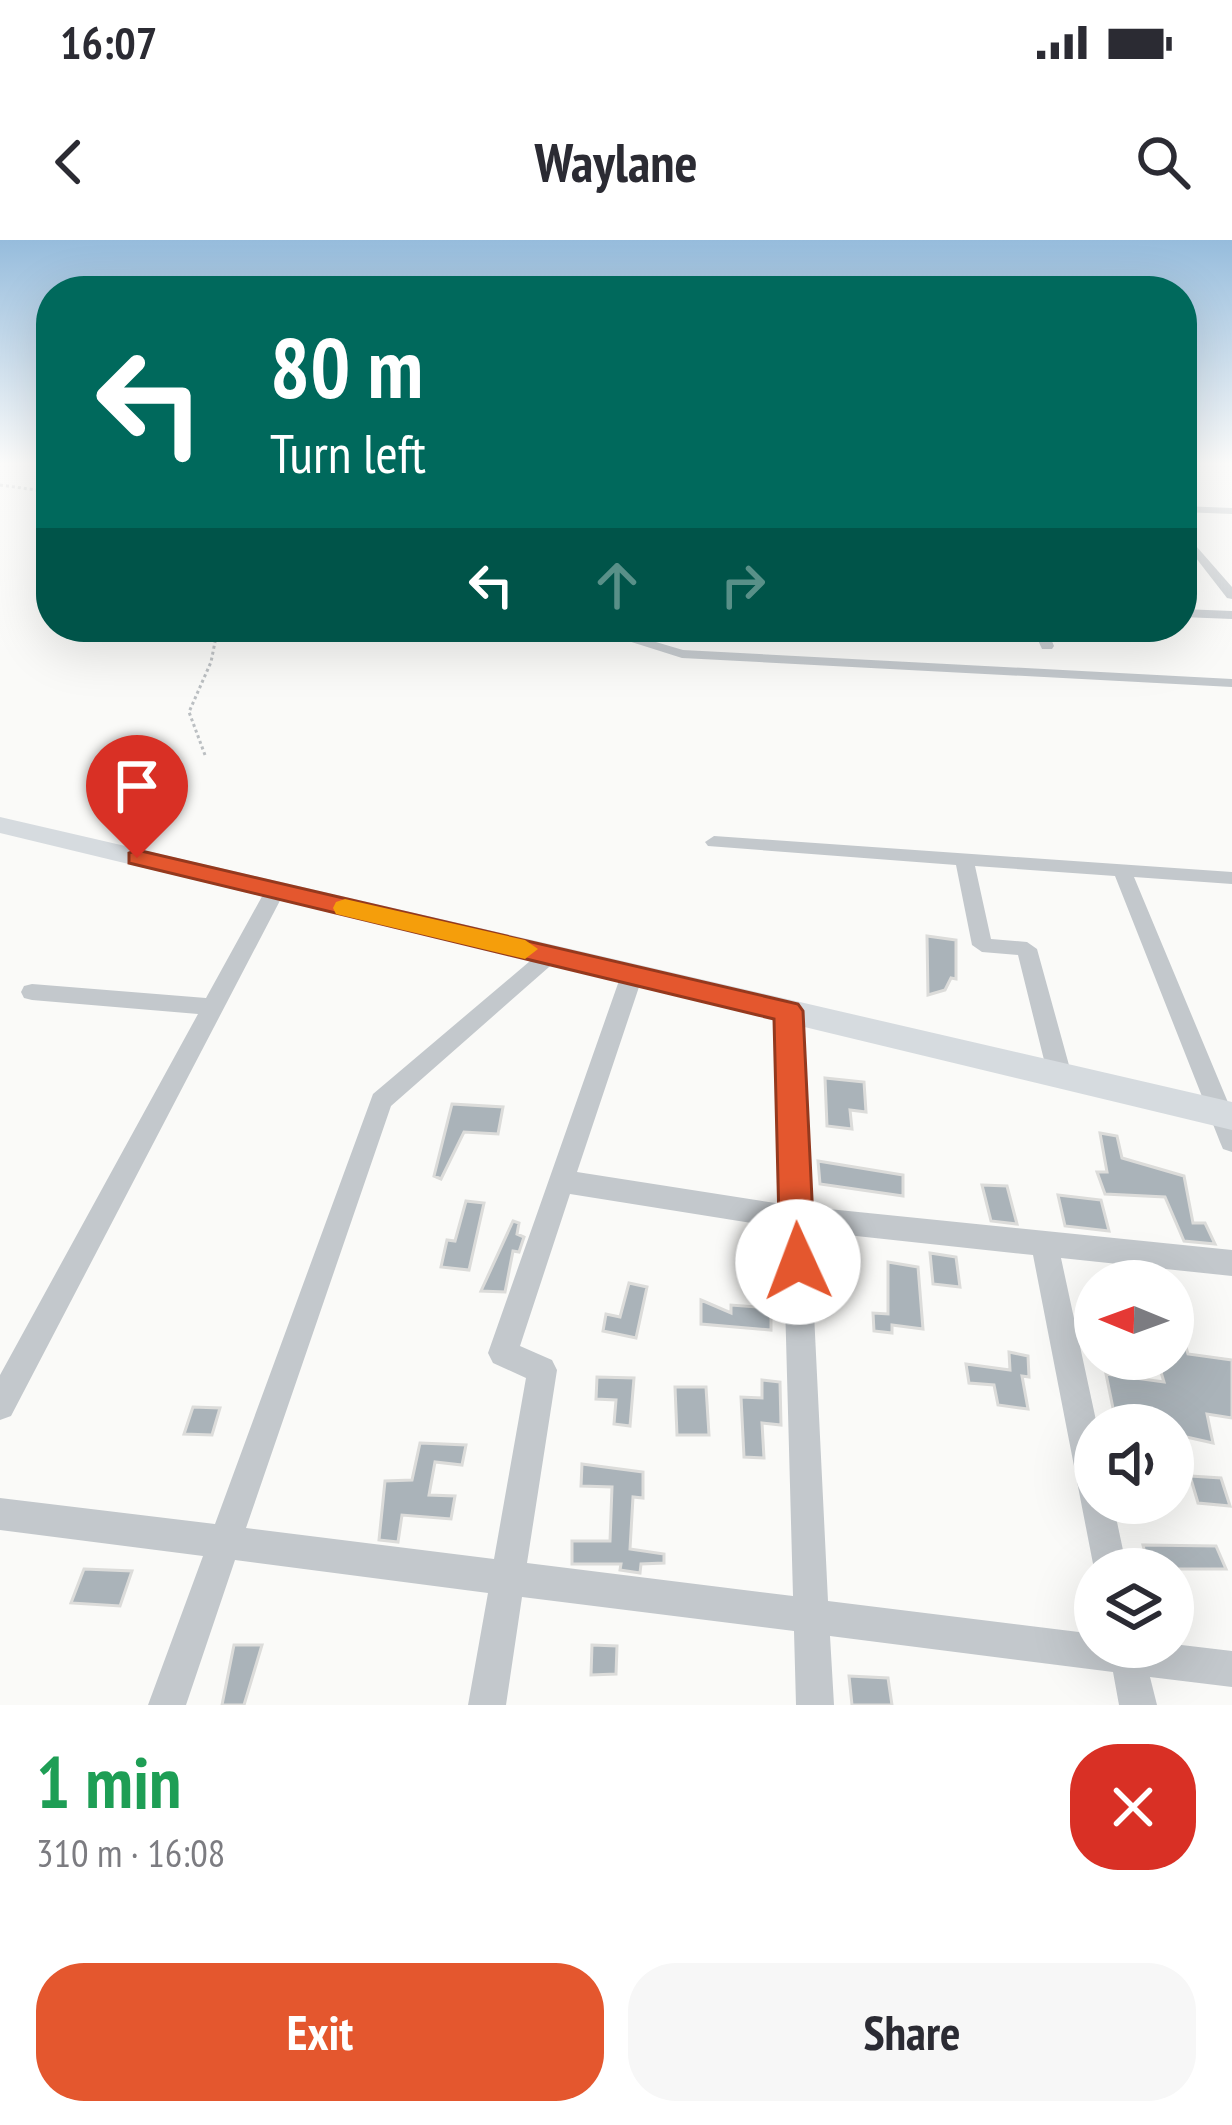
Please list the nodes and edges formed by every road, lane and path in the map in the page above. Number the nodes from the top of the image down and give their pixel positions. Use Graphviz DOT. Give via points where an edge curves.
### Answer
graph roads {
  1 [pos="1197,551"];
  2 [pos="1197,556"];
  3 [pos="1201,556"];
  4 [pos="1216,557"];
  5 [pos="1232,596"];
  6 [pos="1197,614"];
  7 [pos="1232,616"];
  8 [pos="215,642"];
  9 [pos="642,642"];
  10 [pos="1045,642"];
  11 [pos="1047,646"];
  12 [pos="1232,683"];
  13 [pos="205,755"];
  14 [pos="0,825"];
  15 [pos="714,842"];
  16 [pos="964,860"];
  17 [pos="1122,870"];
  18 [pos="1232,878"];
  19 [pos="275,891"];
  20 [pos="550,956"];
  21 [pos="632,975"];
  22 [pos="32,992"];
  23 [pos="213,1007"];
  24 [pos="788,1011"];
  25 [pos="1060,1076"];
  26 [pos="1228,1124"];
  27 [pos="562,1181"];
  28 [pos="796,1218"];
  29 [pos="1044,1243"];
  30 [pos="1232,1263"];
  31 [pos="1077,1404"];
  32 [pos="0,1405"];
  33 [pos="0,1514"];
  34 [pos="225,1542"];
  35 [pos="508,1578"];
  36 [pos="812,1616"];
  37 [pos="1074,1645"];
  38 [pos="1194,1662"];
  39 [pos="1130,1668"];
  40 [pos="1232,1669"];
  41 [pos="167,1705"];
  42 [pos="487,1705"];
  43 [pos="815,1705"];
  44 [pos="1138,1705"];
  1 -- 3 [label="street"];
  2 -- 3 [label="street"];
  3 -- 4 [label="street"];
  3 -- 5 [label="street"];
  6 -- 7 [label="street"];
  8 -- 13 [label="path" via="189,712"];
  9 -- 12 [label="street" via="682,654"];
  10 -- 11 [label="street"];
  14 -- 19 [label="main road"];
  15 -- 16 [label="street"];
  16 -- 17 [label="street"];
  16 -- 25 [label="street" via="982,945 1028,949"];
  17 -- 18 [label="street"];
  17 -- 26 [label="street"];
  19 -- 20 [label="main road"];
  19 -- 23 [label="street"];
  20 -- 21 [label="main road"];
  20 -- 34 [label="street" via="381,1101"];
  21 -- 24 [label="main road"];
  21 -- 27 [label="street"];
  22 -- 23 [label="street"];
  23 -- 32 [label="street"];
  24 -- 25 [label="main road"];
  24 -- 28 [label="street"];
  25 -- 26 [label="main road"];
  27 -- 28 [label="street"];
  27 -- 35 [label="street" via="503,1353 542,1370"];
  28 -- 29 [label="street"];
  28 -- 36 [label="street"];
  29 -- 30 [label="street"];
  29 -- 31 [label="street"];
  33 -- 34 [label="street"];
  34 -- 35 [label="street"];
  34 -- 41 [label="street"];
  35 -- 36 [label="street"];
  35 -- 42 [label="street"];
  36 -- 37 [label="street"];
  36 -- 43 [label="street"];
  38 -- 40 [label="street"];
  39 -- 44 [label="street"];
}
